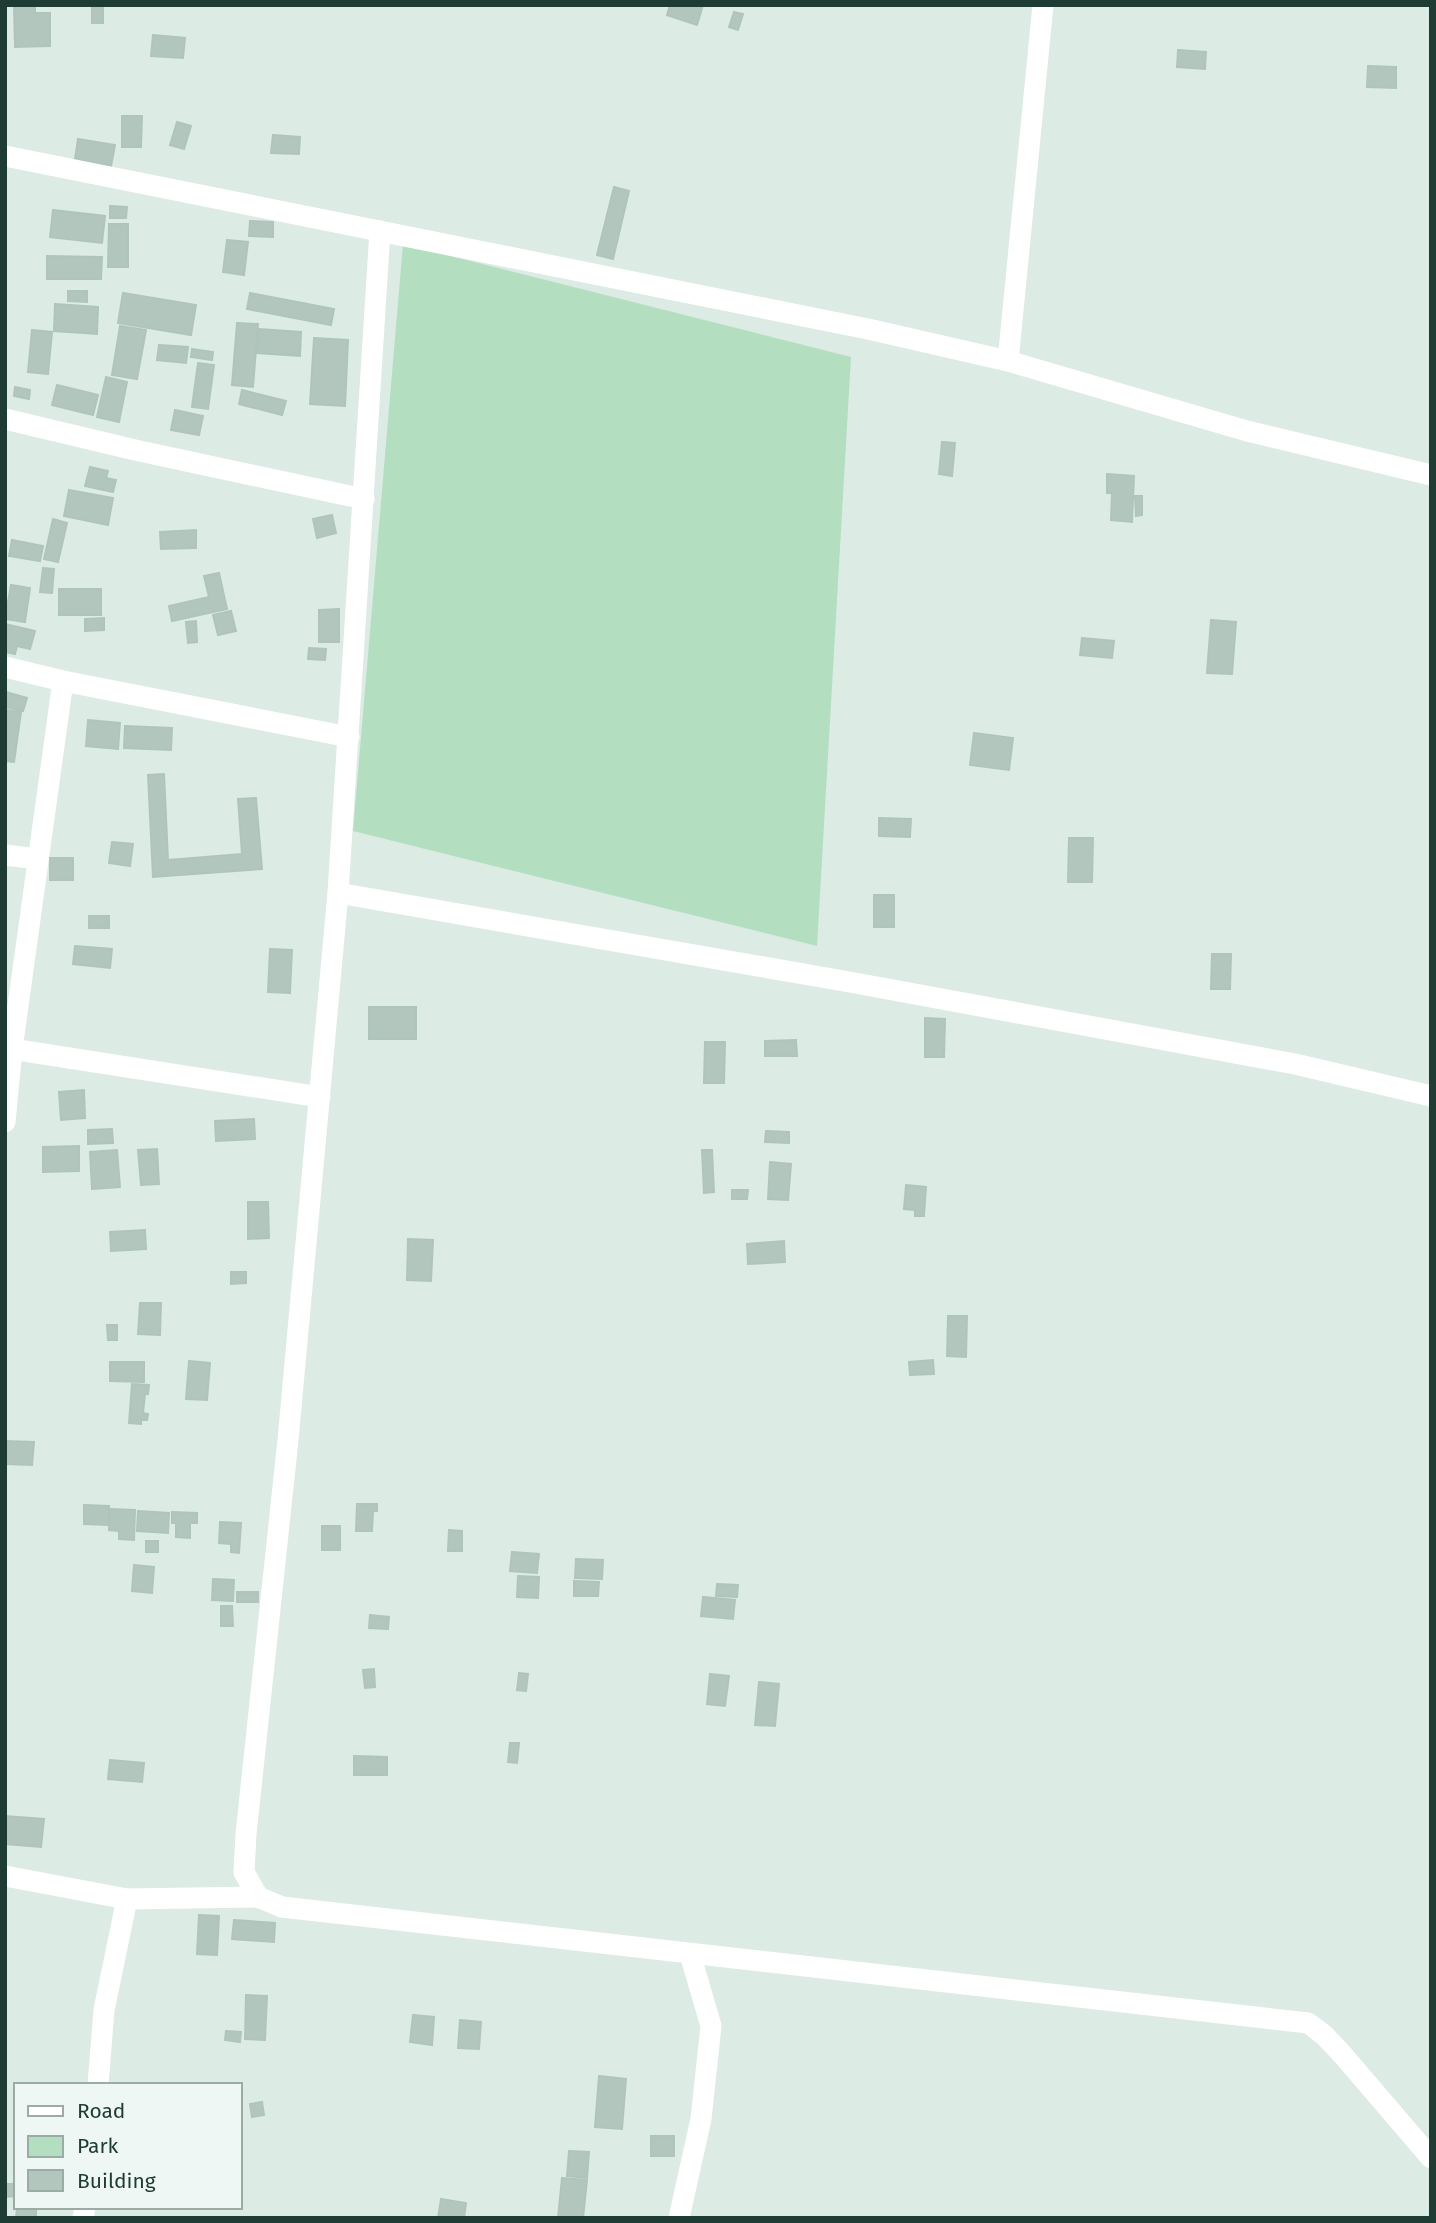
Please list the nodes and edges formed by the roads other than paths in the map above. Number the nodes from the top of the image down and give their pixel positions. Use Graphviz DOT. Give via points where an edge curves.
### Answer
graph roads {
  1 [pos="1043,5"];
  2 [pos="5,156"];
  3 [pos="380,231"];
  4 [pos="1008,361"];
  5 [pos="5,419"];
  6 [pos="1431,475"];
  7 [pos="363,499"];
  8 [pos="5,667"];
  9 [pos="63,681"];
  10 [pos="349,737"];
  11 [pos="5,855"];
  12 [pos="38,859"];
  13 [pos="338,893"];
  14 [pos="8,1048"];
  15 [pos="1431,1096"];
  16 [pos="320,1097"];
  17 [pos="5,1122"];
  18 [pos="5,1877"];
  19 [pos="258,1897"];
  20 [pos="128,1899"];
  21 [pos="690,1954"];
  22 [pos="98,2083"];
  23 [pos="1431,2158"];
  24 [pos="679,2218"];
  1 -- 4 [label="street"];
  2 -- 3 [label="street"];
  3 -- 4 [label="street"];
  3 -- 7 [label="street"];
  4 -- 6 [label="street" via="1247,431"];
  5 -- 7 [label="street"];
  7 -- 10 [label="street"];
  8 -- 9 [label="street"];
  9 -- 10 [label="street"];
  9 -- 12 [label="street"];
  10 -- 13 [label="street"];
  11 -- 12 [label="street"];
  12 -- 14 [label="street"];
  13 -- 15 [label="street" via="1295,1064"];
  13 -- 16 [label="street"];
  14 -- 16 [label="street"];
  14 -- 17 [label="street"];
  16 -- 19 [label="street" via="246,1834 244,1872"];
  18 -- 20 [label="street"];
  19 -- 20 [label="street"];
  19 -- 21 [label="street" via="282,1907"];
  20 -- 22 [label="street" via="104,2010"];
  21 -- 23 [label="street" via="1308,2023 1324,2035"];
  21 -- 24 [label="street" via="711,2026 701,2119"];
}
